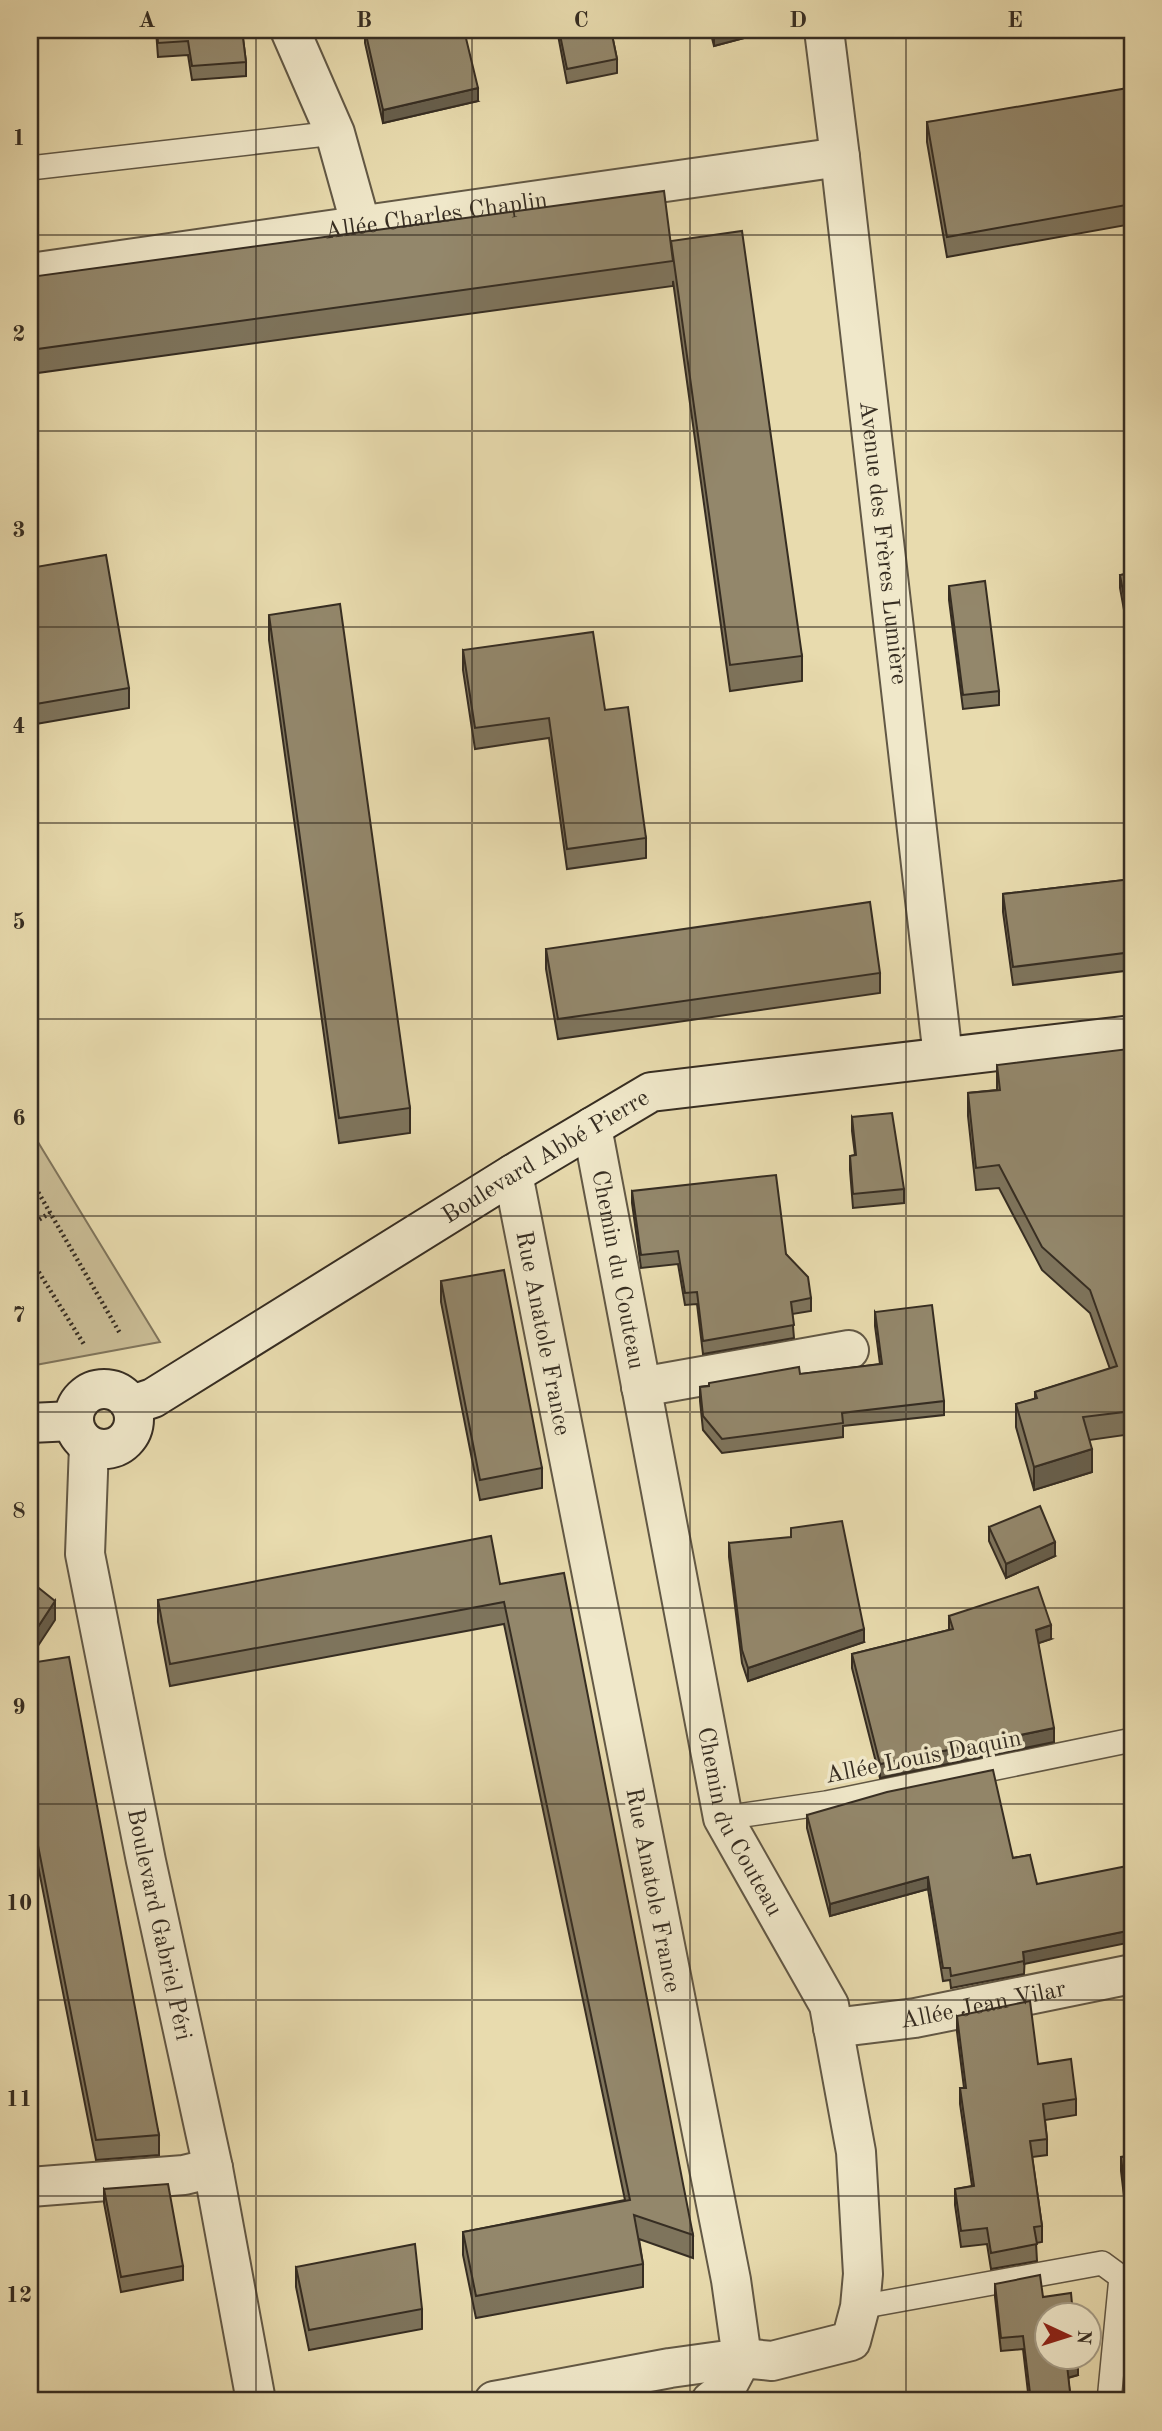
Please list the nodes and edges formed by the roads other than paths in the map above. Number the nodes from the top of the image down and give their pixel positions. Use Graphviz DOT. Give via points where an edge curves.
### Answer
graph roads {
  1 [pos="290,30"];
  2 [pos="824,30"];
  3 [pos="335,133"];
  4 [pos="840,157"];
  5 [pos="30,169"];
  6 [pos="360,226"];
  7 [pos="30,273"];
  8 [pos="1132,1035"];
  9 [pos="943,1057"];
  10 [pos="592,1127"];
  11 [pos="513,1174"];
  12 [pos="849,1350"];
  13 [pos="641,1387"];
  14 [pos="30,1423"];
  15 [pos="81,1433"];
  16 [pos="1132,1740"];
  17 [pos="723,1818"];
  18 [pos="1132,1974"];
  19 [pos="833,2028"];
  20 [pos="213,2168"];
  21 [pos="30,2187"];
  22 [pos="860,2307"];
  23 [pos="743,2358"];
  24 [pos="256,2401"];
  25 [pos="494,2401"];
  26 [pos="711,2401"];
  27 [pos="1109,2401"];
  1 -- 3 [label="street"];
  2 -- 4 [label="street, Avenue des Frères Lumière"];
  3 -- 5 [label="lane"];
  3 -- 6 [label="street"];
  4 -- 6 [label="street, Allée Charles Chaplin"];
  4 -- 9 [label="street, Avenue des Frères Lumière"];
  6 -- 7 [label="street, Allée Charles Chaplin"];
  8 -- 9 [label="street, Boulevard Abbé Pierre"];
  9 -- 10 [label="street, Boulevard Abbé Pierre" via="651,1092"];
  10 -- 11 [label="street, Boulevard Abbé Pierre"];
  10 -- 13 [label="street, Chemin du Couteau"];
  11 -- 15 [label="street, Boulevard Abbé Pierre" via="153,1398 132,1405 135,1423 117,1447 104,1450"];
  11 -- 23 [label="street, Rue Anatole France"];
  12 -- 13 [label="street"];
  13 -- 17 [label="street, Chemin du Couteau"];
  14 -- 15 [label="street"];
  15 -- 20 [label="street, Boulevard Gabriel Péri" via="85,1554"];
  16 -- 17 [label="lane, Allée Louis Daquin" via="826,1803"];
  17 -- 19 [label="street, Chemin du Couteau" via="829,2005"];
  18 -- 19 [label="street, Allée Jean Vilar" via="915,2018"];
  19 -- 22 [label="street, Chemin du Couteau" via="856,2151 863,2274"];
  20 -- 21 [label="street" via="184,2175"];
  20 -- 24 [label="street, Boulevard Gabriel Péri"];
  22 -- 23 [label="street, Chemin du Couteau" via="851,2341 772,2361"];
  22 -- 27 [label="lane" via="1102,2263 1121,2277"];
  23 -- 25 [label="street"];
  23 -- 26 [label="street" via="725,2390"];
}
